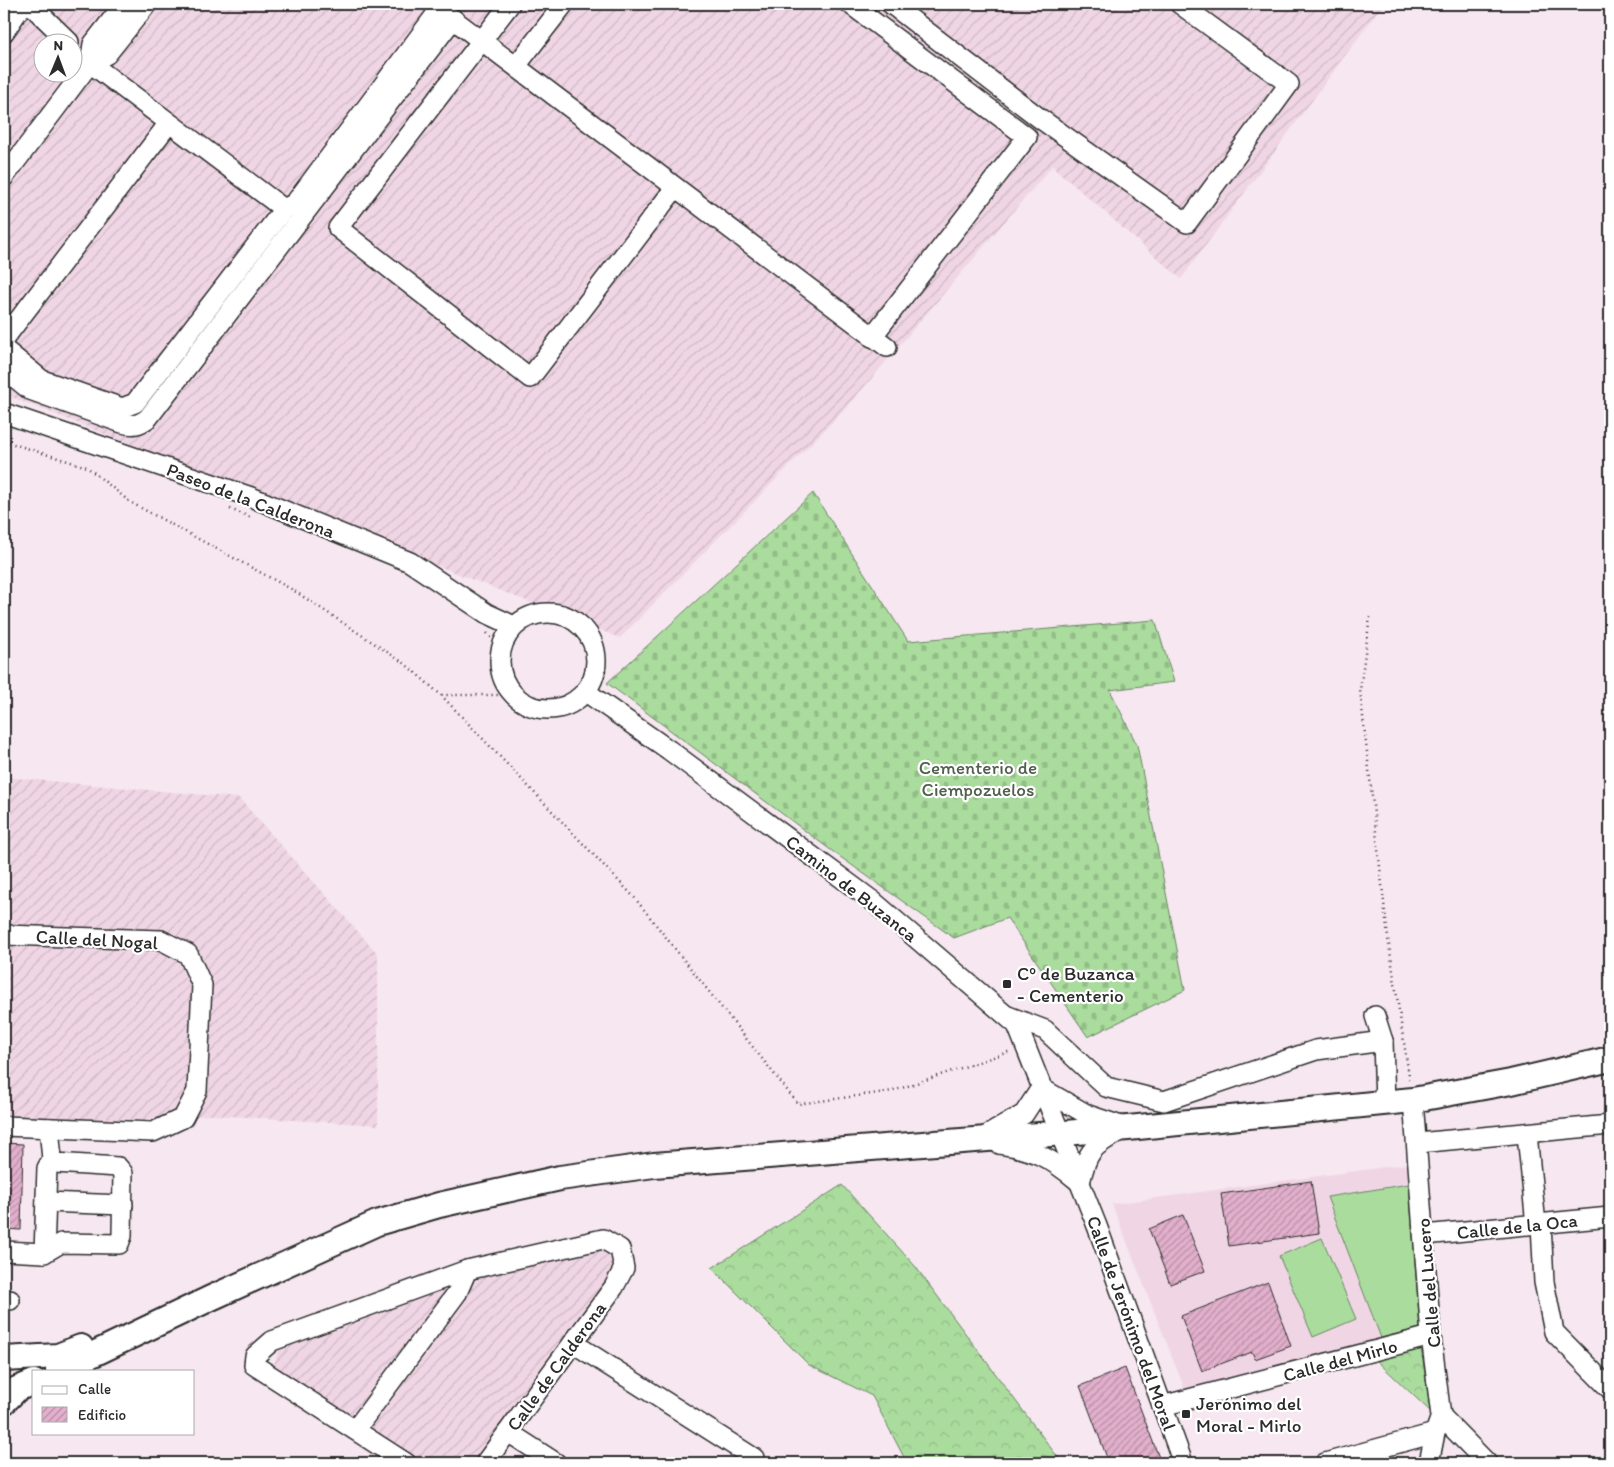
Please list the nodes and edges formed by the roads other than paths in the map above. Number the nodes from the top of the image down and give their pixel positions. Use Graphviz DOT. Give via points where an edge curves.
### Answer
graph roads {
  1 [pos="23,4"];
  2 [pos="30,4"];
  3 [pos="124,4"];
  4 [pos="146,4"];
  5 [pos="510,4"];
  6 [pos="564,4"];
  7 [pos="850,4"];
  8 [pos="891,4"];
  9 [pos="1180,4"];
  10 [pos="442,11"];
  11 [pos="4,32"];
  12 [pos="59,32"];
  13 [pos="481,40"];
  14 [pos="82,55"];
  15 [pos="90,63"];
  16 [pos="516,66"];
  17 [pos="169,123"];
  18 [pos="4,177"];
  19 [pos="675,188"];
  20 [pos="284,209"];
  21 [pos="4,340"];
  22 [pos="4,349"];
  23 [pos="4,369"];
  24 [pos="4,413"];
  25 [pos="507,637"];
  26 [pos="586,692"];
  27 [pos="4,935"];
  28 [pos="1006,1015"];
  29 [pos="1375,1016"];
  30 [pos="1383,1041"];
  31 [pos="1610,1059"];
  32 [pos="1041,1088"];
  33 [pos="1413,1100"];
  34 [pos="1386,1103"];
  35 [pos="1610,1125"];
  36 [pos="4,1126"];
  37 [pos="49,1128"];
  38 [pos="1128,1128"];
  39 [pos="1059,1133"];
  40 [pos="1527,1134"];
  41 [pos="978,1141"];
  42 [pos="1418,1143"];
  43 [pos="52,1159"];
  44 [pos="1080,1183"];
  45 [pos="46,1202"];
  46 [pos="123,1205"];
  47 [pos="1610,1217"];
  48 [pos="1539,1224"];
  49 [pos="1424,1236"];
  50 [pos="4,1251"];
  51 [pos="44,1253"];
  52 [pos="467,1270"];
  53 [pos="212,1298"];
  54 [pos="1431,1336"];
  55 [pos="573,1343"];
  56 [pos="4,1359"];
  57 [pos="60,1370"];
  58 [pos="32,1383"];
  59 [pos="1610,1389"];
  60 [pos="4,1402"];
  61 [pos="1162,1406"];
  62 [pos="1438,1425"];
  63 [pos="355,1430"];
  64 [pos="508,1432"];
  65 [pos="406,1463"];
  66 [pos="485,1463"];
  67 [pos="556,1463"];
  68 [pos="755,1463"];
  69 [pos="1184,1463"];
  70 [pos="1325,1463"];
  71 [pos="1429,1463"];
  72 [pos="1487,1463"];
  1 -- 11 [label="street"];
  2 -- 12 [label="street"];
  3 -- 15 [label="street" via="93,44"];
  4 -- 15 [label="street" via="107,54"];
  5 -- 13 [label="street"];
  6 -- 16 [label="street"];
  7 -- 19 [label="street" via="1027,137 879,342"];
  8 -- 9 [label="street" via="1038,117 1187,222 1289,84"];
  10 -- 13 [label="street"];
  10 -- 20 [label="street" via="295,203"];
  10 -- 23 [label="street" via="148,418 134,426 122,423 30,390"];
  13 -- 16 [label="street"];
  13 -- 19 [label="street" via="338,228 530,378"];
  14 -- 15 [label="street"];
  15 -- 17 [label="street"];
  15 -- 18 [label="street"];
  16 -- 19 [label="street"];
  17 -- 20 [label="street"];
  17 -- 21 [label="street"];
  20 -- 22 [label="street" via="135,404 122,408 42,380"];
  24 -- 25 [label="street, Paseo de la Calderona" via="251,497 410,562"];
  25 -- 26 [label="street" via="501,673 514,695 527,705 548,710 574,702"];
  25 -- 26 [label="street" via="528,616 550,612 571,618 584,627 594,644 597,662 594,680"];
  26 -- 28 [label="street, Camino de Buzanca" via="874,902"];
  27 -- 37 [label="street, Calle del Nogal" via="161,940 188,954 202,985 197,1091 183,1118 153,1132"];
  28 -- 30 [label="street" via="1045,1030 1106,1087 1164,1101 1316,1050"];
  28 -- 32 [label="street, Camino de Buzanca" via="1018,1025"];
  29 -- 30 [label="street"];
  30 -- 34 [label="street"];
  31 -- 33 [label="main road"];
  32 -- 38 [label="street" via="1088,1115"];
  32 -- 39 [label="street, Camino de Buzanca"];
  32 -- 41 [label="street" via="1024,1114"];
  33 -- 34 [label="main road"];
  33 -- 42 [label="street, Calle del Lucero"];
  34 -- 38 [label="main road"];
  35 -- 40 [label="street"];
  36 -- 37 [label="street"];
  37 -- 43 [label="street"];
  38 -- 39 [label="main road"];
  38 -- 44 [label="street" via="1099,1142 1085,1159"];
  39 -- 41 [label="main road"];
  39 -- 44 [label="street, Calle de Jerónimo del Moral"];
  40 -- 42 [label="street"];
  40 -- 48 [label="street"];
  41 -- 44 [label="street, Calle de Jerónimo del Moral" via="1023,1147 1058,1164"];
  41 -- 53 [label="main road" via="654,1165 560,1178 439,1205 377,1223"];
  42 -- 49 [label="street, Calle del Lucero"];
  43 -- 45 [label="street" via="47,1168"];
  43 -- 46 [label="street" via="56,1163 118,1167 123,1173"];
  44 -- 61 [label="street, Calle de Jerónimo del Moral"];
  45 -- 46 [label="street"];
  45 -- 51 [label="street"];
  46 -- 51 [label="street" via="119,1244 61,1244"];
  47 -- 48 [label="street, Calle de la Oca"];
  48 -- 49 [label="street, Calle de la Oca"];
  48 -- 59 [label="street" via="1544,1282 1554,1332"];
  49 -- 54 [label="street, Calle del Lucero"];
  50 -- 51 [label="street"];
  52 -- 55 [label="street, Calle de Calderona" via="603,1239 620,1249 624,1268 614,1288"];
  52 -- 63 [label="street" via="457,1293"];
  52 -- 63 [label="street" via="272,1341 255,1356 254,1365"];
  53 -- 56 [label="main road" via="58,1356"];
  53 -- 57 [label="main road"];
  54 -- 61 [label="street, Calle del Mirlo"];
  54 -- 62 [label="street, Calle del Lucero"];
  55 -- 64 [label="street, Calle de Calderona"];
  55 -- 68 [label="street" via="754,1458"];
  58 -- 60 [label="main road" via="17,1389"];
  61 -- 69 [label="street, Calle de Jerónimo del Moral"];
  62 -- 70 [label="street"];
  62 -- 71 [label="street, Calle del Lucero"];
  62 -- 72 [label="street"];
  63 -- 65 [label="street"];
  64 -- 66 [label="street, Calle de Calderona"];
  64 -- 67 [label="street"];
}
